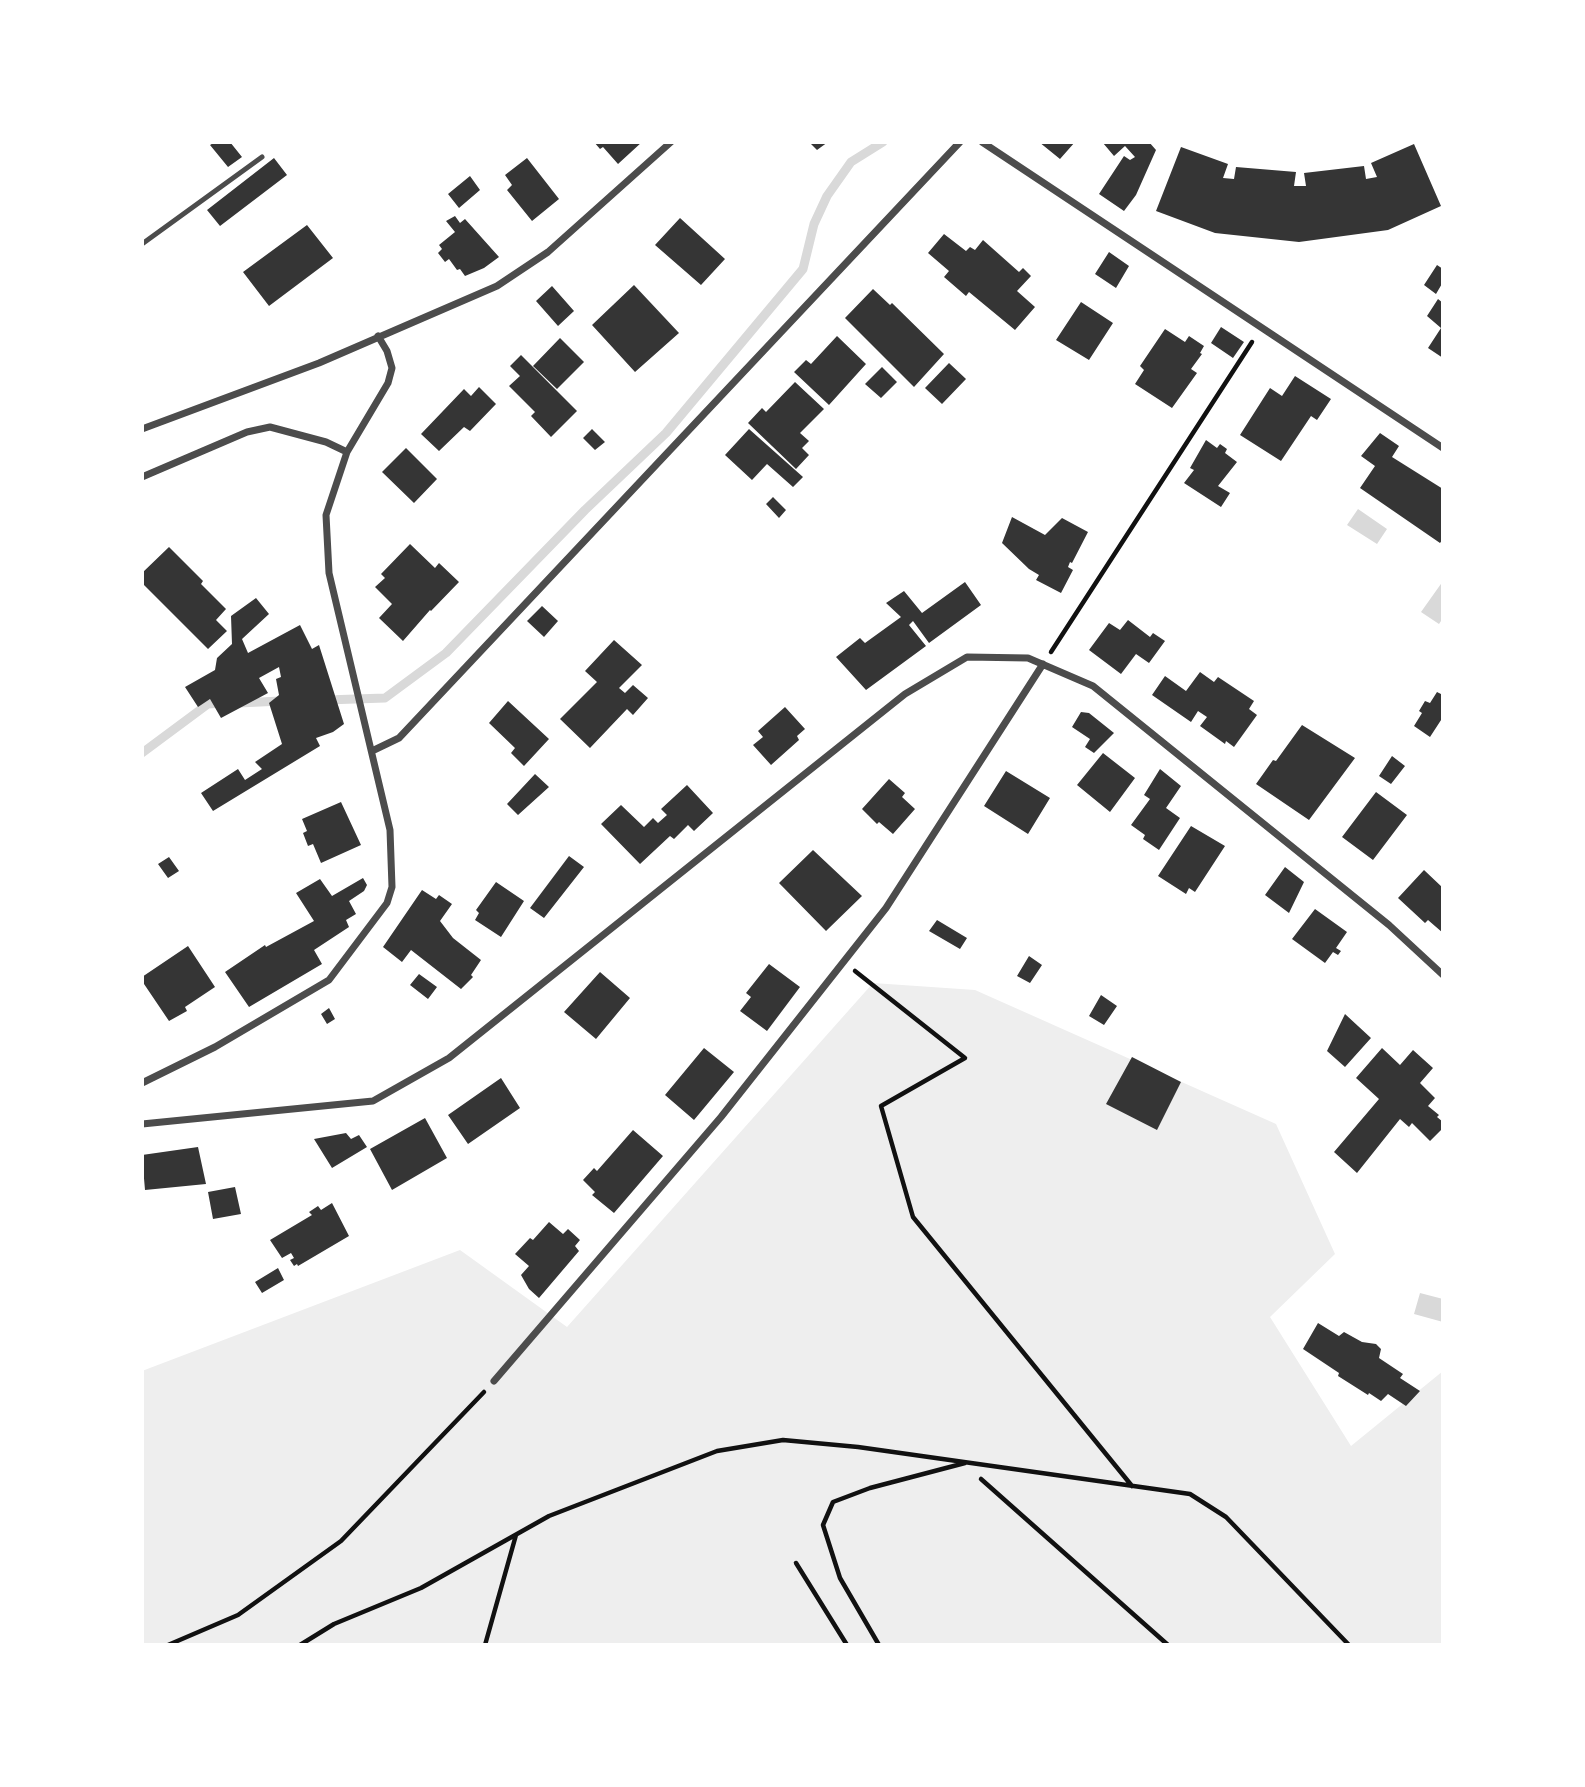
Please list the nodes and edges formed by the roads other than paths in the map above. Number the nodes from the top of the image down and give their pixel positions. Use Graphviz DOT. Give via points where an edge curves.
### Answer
graph roads {
  1 [pos="671,142"];
  2 [pos="960,142"];
  3 [pos="982,142"];
  4 [pos="262,157"];
  5 [pos="142,244"];
  6 [pos="378,336"];
  7 [pos="142,429"];
  8 [pos="1443,448"];
  9 [pos="346,452"];
  10 [pos="142,477"];
  11 [pos="1043,664"];
  12 [pos="372,751"];
  13 [pos="1443,975"];
  14 [pos="142,1083"];
  15 [pos="142,1124"];
  16 [pos="494,1381"];
  1 -- 6 [label="street" via="566,237 497,286"];
  2 -- 12 [label="street" via="399,737"];
  3 -- 8 [label="street"];
  4 -- 5 [label="lane"];
  6 -- 7 [label="street"];
  6 -- 9 [label="street" via="392,368 388,383"];
  9 -- 10 [label="street" via="270,427 247,432"];
  9 -- 12 [label="street" via="326,515 329,573"];
  11 -- 13 [label="street" via="1093,686 1390,925"];
  11 -- 15 [label="street" via="1028,658 967,657 905,694 449,1058 373,1101"];
  11 -- 16 [label="street" via="886,908 721,1117"];
  12 -- 14 [label="street" via="390,830 392,887 376,919 329,980 215,1047"];
}
